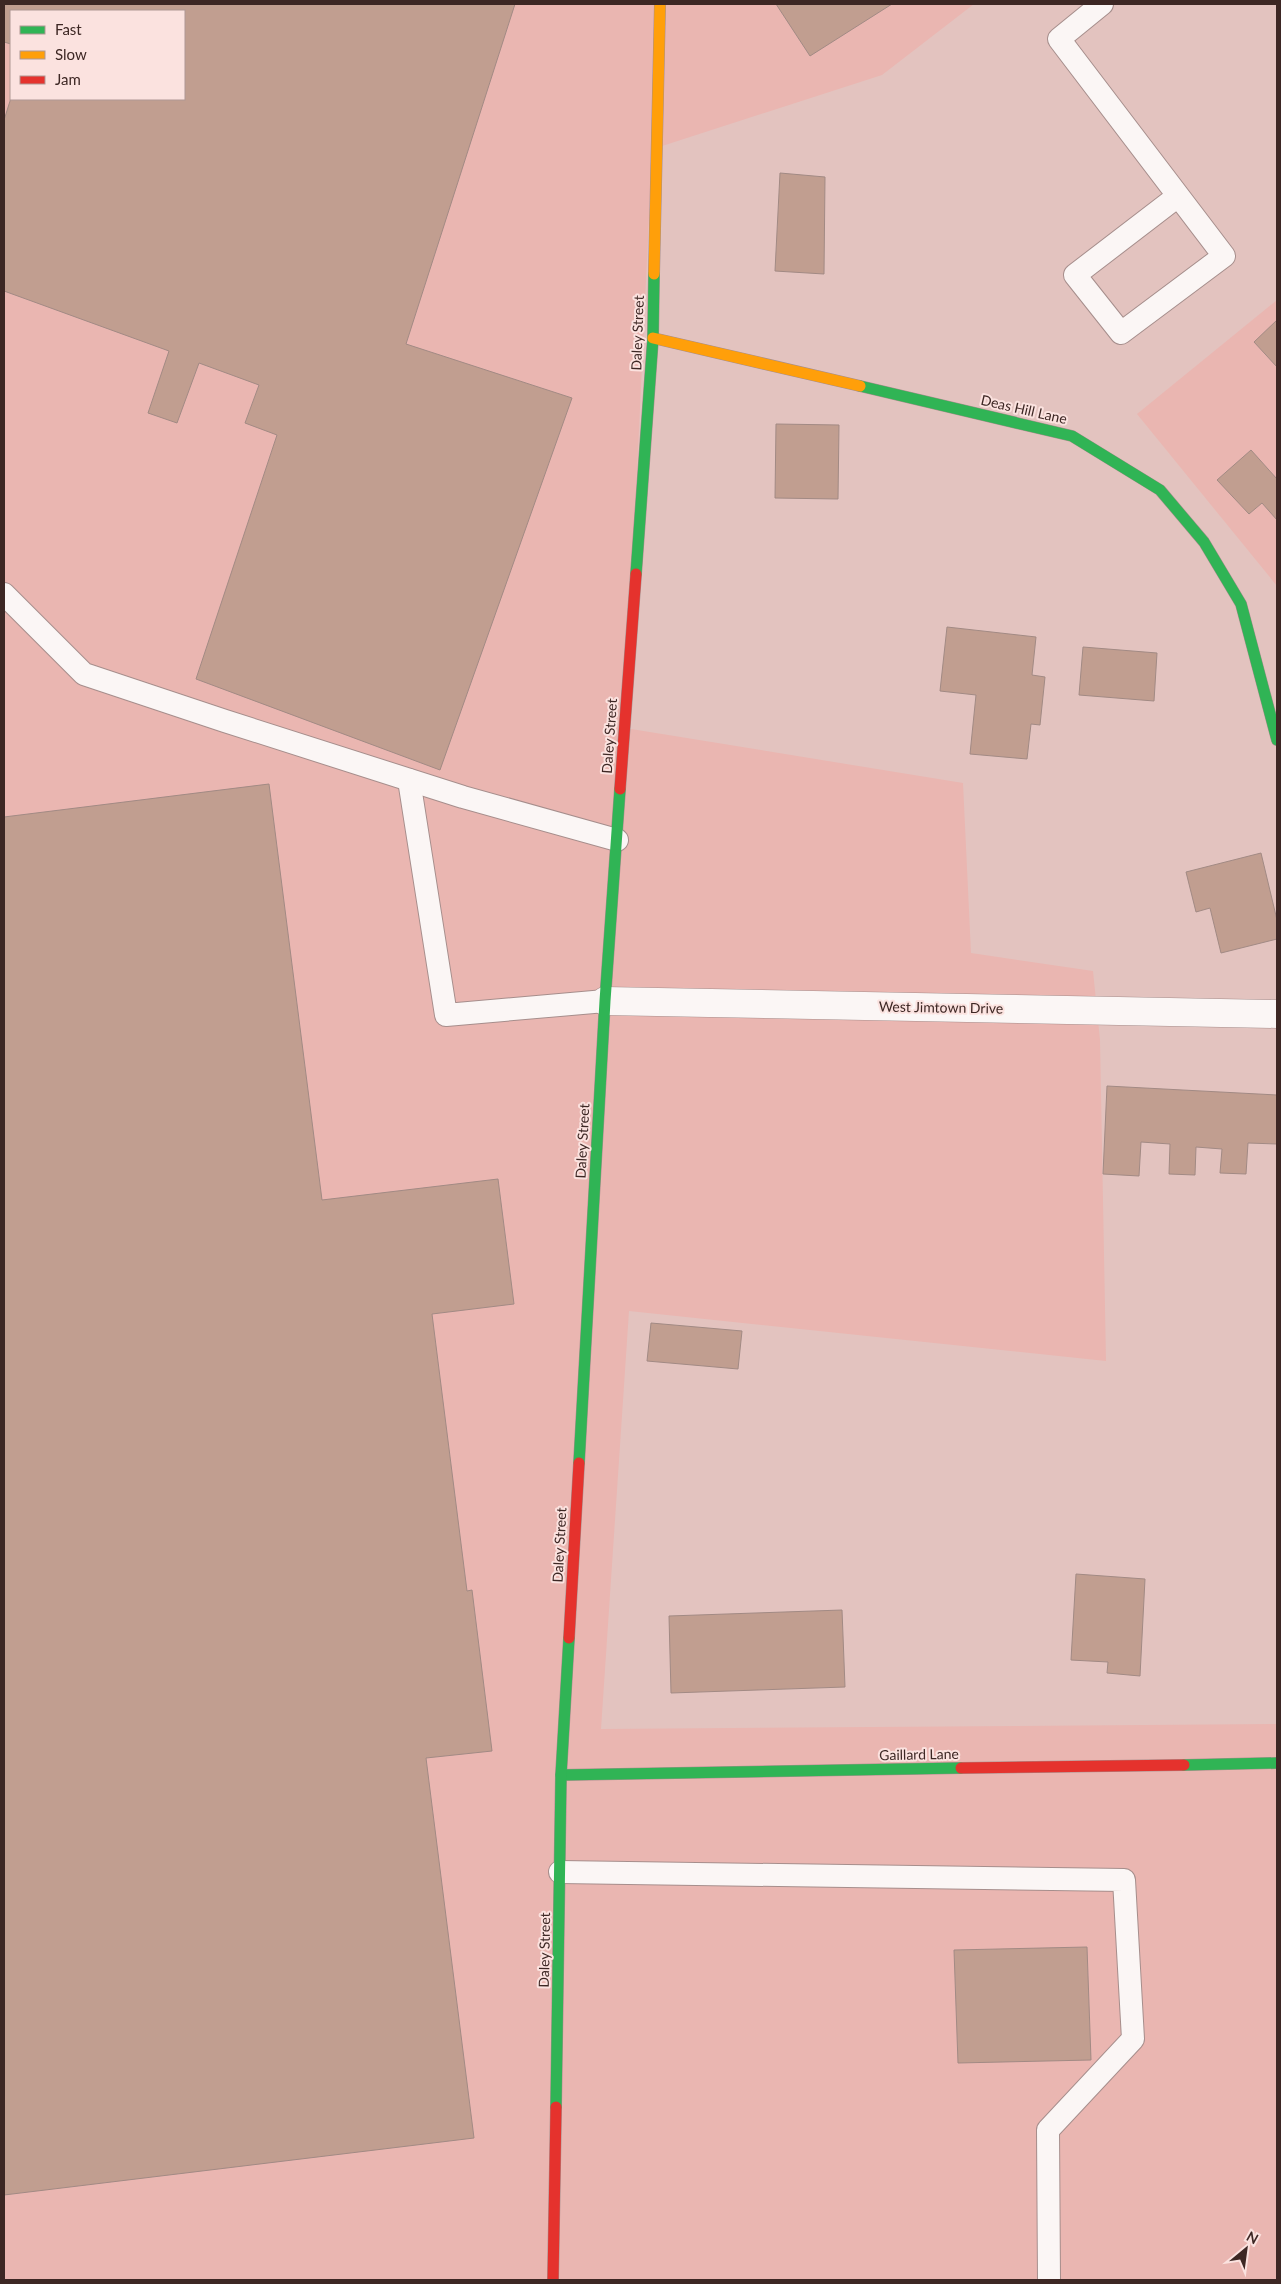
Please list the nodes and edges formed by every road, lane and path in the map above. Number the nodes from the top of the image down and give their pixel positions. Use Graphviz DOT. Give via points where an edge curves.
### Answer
graph roads {
  1 [pos="660,4"];
  2 [pos="1102,4"];
  3 [pos="1178,196"];
  4 [pos="653,338"];
  5 [pos="4,594"];
  6 [pos="1277,740"];
  7 [pos="409,780"];
  8 [pos="617,840"];
  9 [pos="605,1001"];
  10 [pos="1277,1014"];
  11 [pos="1277,1763"];
  12 [pos="561,1775"];
  13 [pos="560,1872"];
  14 [pos="553,2280"];
  15 [pos="1049,2280"];
  1 -- 4 [label="street, Daley Street"];
  2 -- 3 [label="lane" via="1059,39"];
  3 -- 3 [label="lane" via="1224,256 1121,333 1075,275"];
  4 -- 6 [label="street, Deas Hill Lane" via="1072,436 1160,490 1204,542 1241,604"];
  4 -- 8 [label="street, Daley Street"];
  5 -- 7 [label="lane" via="84,674"];
  7 -- 8 [label="lane"];
  7 -- 9 [label="lane" via="446,1015"];
  8 -- 9 [label="street, Daley Street"];
  9 -- 10 [label="street, West Jimtown Drive"];
  9 -- 12 [label="street, Daley Street"];
  11 -- 12 [label="street, Gaillard Lane"];
  12 -- 13 [label="street, Daley Street"];
  13 -- 14 [label="street, Daley Street"];
  13 -- 15 [label="lane" via="1124,1880 1132,2039 1048,2130"];
}
